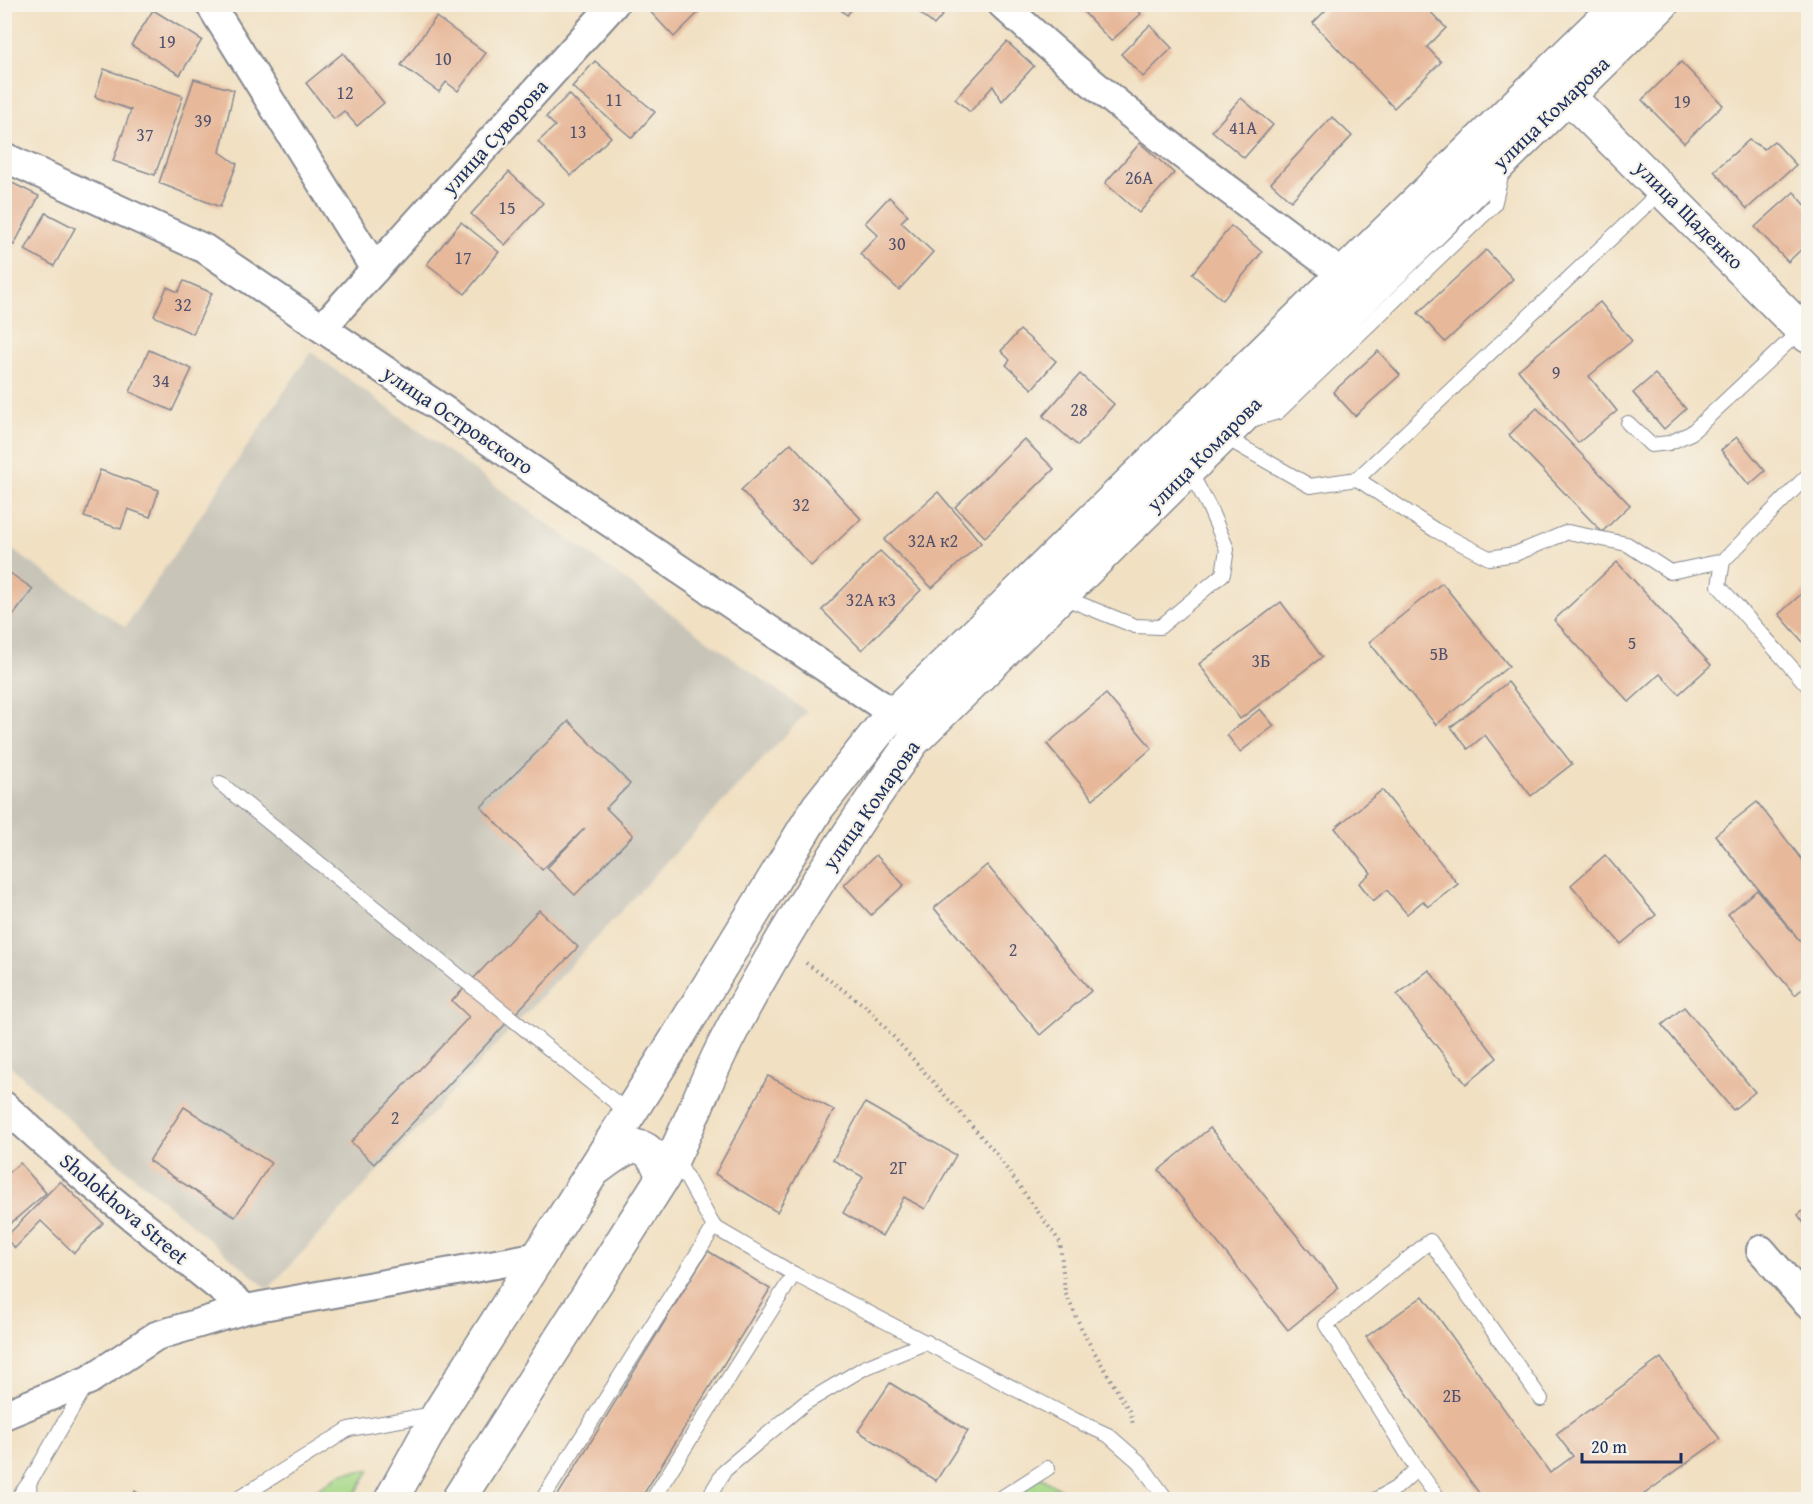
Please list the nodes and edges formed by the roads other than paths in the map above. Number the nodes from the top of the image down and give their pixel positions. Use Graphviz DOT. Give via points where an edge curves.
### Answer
graph roads {
  1 [pos="210,4"];
  2 [pos="614,4"];
  3 [pos="1002,4"];
  4 [pos="1662,4"];
  5 [pos="1612,7"];
  6 [pos="1558,85"];
  7 [pos="4,157"];
  8 [pos="1663,189"];
  9 [pos="375,269"];
  10 [pos="1343,275"];
  11 [pos="322,328"];
  12 [pos="1805,332"];
  13 [pos="1628,423"];
  14 [pos="1227,431"];
  15 [pos="1188,470"];
  16 [pos="1809,475"];
  17 [pos="1357,479"];
  18 [pos="1723,561"];
  19 [pos="1060,596"];
  20 [pos="1809,686"];
  21 [pos="894,714"];
  22 [pos="220,783"];
  23 [pos="4,1106"];
  24 [pos="630,1114"];
  25 [pos="669,1166"];
  26 [pos="593,1172"];
  27 [pos="714,1227"];
  28 [pos="1761,1250"];
  29 [pos="540,1256"];
  30 [pos="794,1274"];
  31 [pos="1809,1304"];
  32 [pos="246,1309"];
  33 [pos="927,1342"];
  34 [pos="89,1380"];
  35 [pos="1541,1399"];
  36 [pos="439,1413"];
  37 [pos="4,1415"];
  38 [pos="1048,1468"];
  39 [pos="1417,1469"];
  40 [pos="28,1483"];
  41 [pos="398,1491"];
  42 [pos="16,1500"];
  43 [pos="30,1500"];
  44 [pos="236,1500"];
  45 [pos="458,1500"];
  46 [pos="542,1500"];
  47 [pos="652,1500"];
  48 [pos="706,1500"];
  49 [pos="998,1500"];
  50 [pos="1167,1500"];
  51 [pos="1375,1500"];
  52 [pos="1440,1500"];
  1 -- 9 [label="street"];
  2 -- 9 [label="street, улица Суворова"];
  3 -- 10 [label="street" via="1057,56 1151,131"];
  4 -- 6 [label="street, улица Комарова"];
  5 -- 6 [label="street, улица Комарова"];
  6 -- 8 [label="street, улица Щаденко"];
  6 -- 10 [label="street, улица Комарова"];
  6 -- 14 [label="street, улица Комарова" via="1506,158"];
  7 -- 11 [label="street, улица Островского" via="205,249"];
  8 -- 12 [label="street, улица Щаденко"];
  8 -- 17 [label="lane"];
  9 -- 11 [label="street, улица Суворова"];
  10 -- 21 [label="street, улица Комарова"];
  11 -- 21 [label="street, улица Островского"];
  12 -- 13 [label="lane" via="1691,433 1669,443 1651,445"];
  14 -- 15 [label="street, улица Комарова"];
  14 -- 17 [label="lane" via="1310,486"];
  15 -- 19 [label="street, улица Комарова"];
  15 -- 19 [label="lane" via="1227,549 1223,574 1160,627 1135,626"];
  16 -- 18 [label="lane"];
  17 -- 18 [label="lane" via="1435,530 1489,558 1515,554 1568,532 1627,544 1670,572"];
  18 -- 20 [label="lane" via="1719,586"];
  19 -- 25 [label="street, улица Комарова" via="913,741 856,822 786,935 722,1050"];
  21 -- 24 [label="street, улица Комарова" via="818,807"];
  22 -- 24 [label="lane"];
  23 -- 32 [label="street, Sholokhova Street" via="87,1180"];
  24 -- 26 [label="street, улица Комарова"];
  25 -- 26 [label="street" via="657,1162 639,1146 623,1148"];
  25 -- 27 [label="lane"];
  25 -- 45 [label="street, улица Комарова"];
  26 -- 29 [label="street, улица Комарова"];
  27 -- 30 [label="lane"];
  27 -- 46 [label="lane"];
  28 -- 31 [label="street"];
  29 -- 32 [label="street"];
  29 -- 36 [label="street, улица Комарова"];
  30 -- 33 [label="lane"];
  30 -- 47 [label="lane"];
  32 -- 34 [label="street" via="156,1336"];
  33 -- 48 [label="lane" via="864,1368 805,1403 725,1470"];
  33 -- 50 [label="lane" via="1108,1435 1139,1462"];
  34 -- 37 [label="street"];
  34 -- 40 [label="lane"];
  35 -- 39 [label="lane" via="1430,1241 1326,1325"];
  36 -- 41 [label="street, улица Комарова"];
  36 -- 44 [label="lane" via="349,1429"];
  38 -- 49 [label="lane"];
  39 -- 51 [label="lane"];
  39 -- 52 [label="lane"];
  40 -- 42 [label="lane"];
  40 -- 43 [label="lane"];
}
